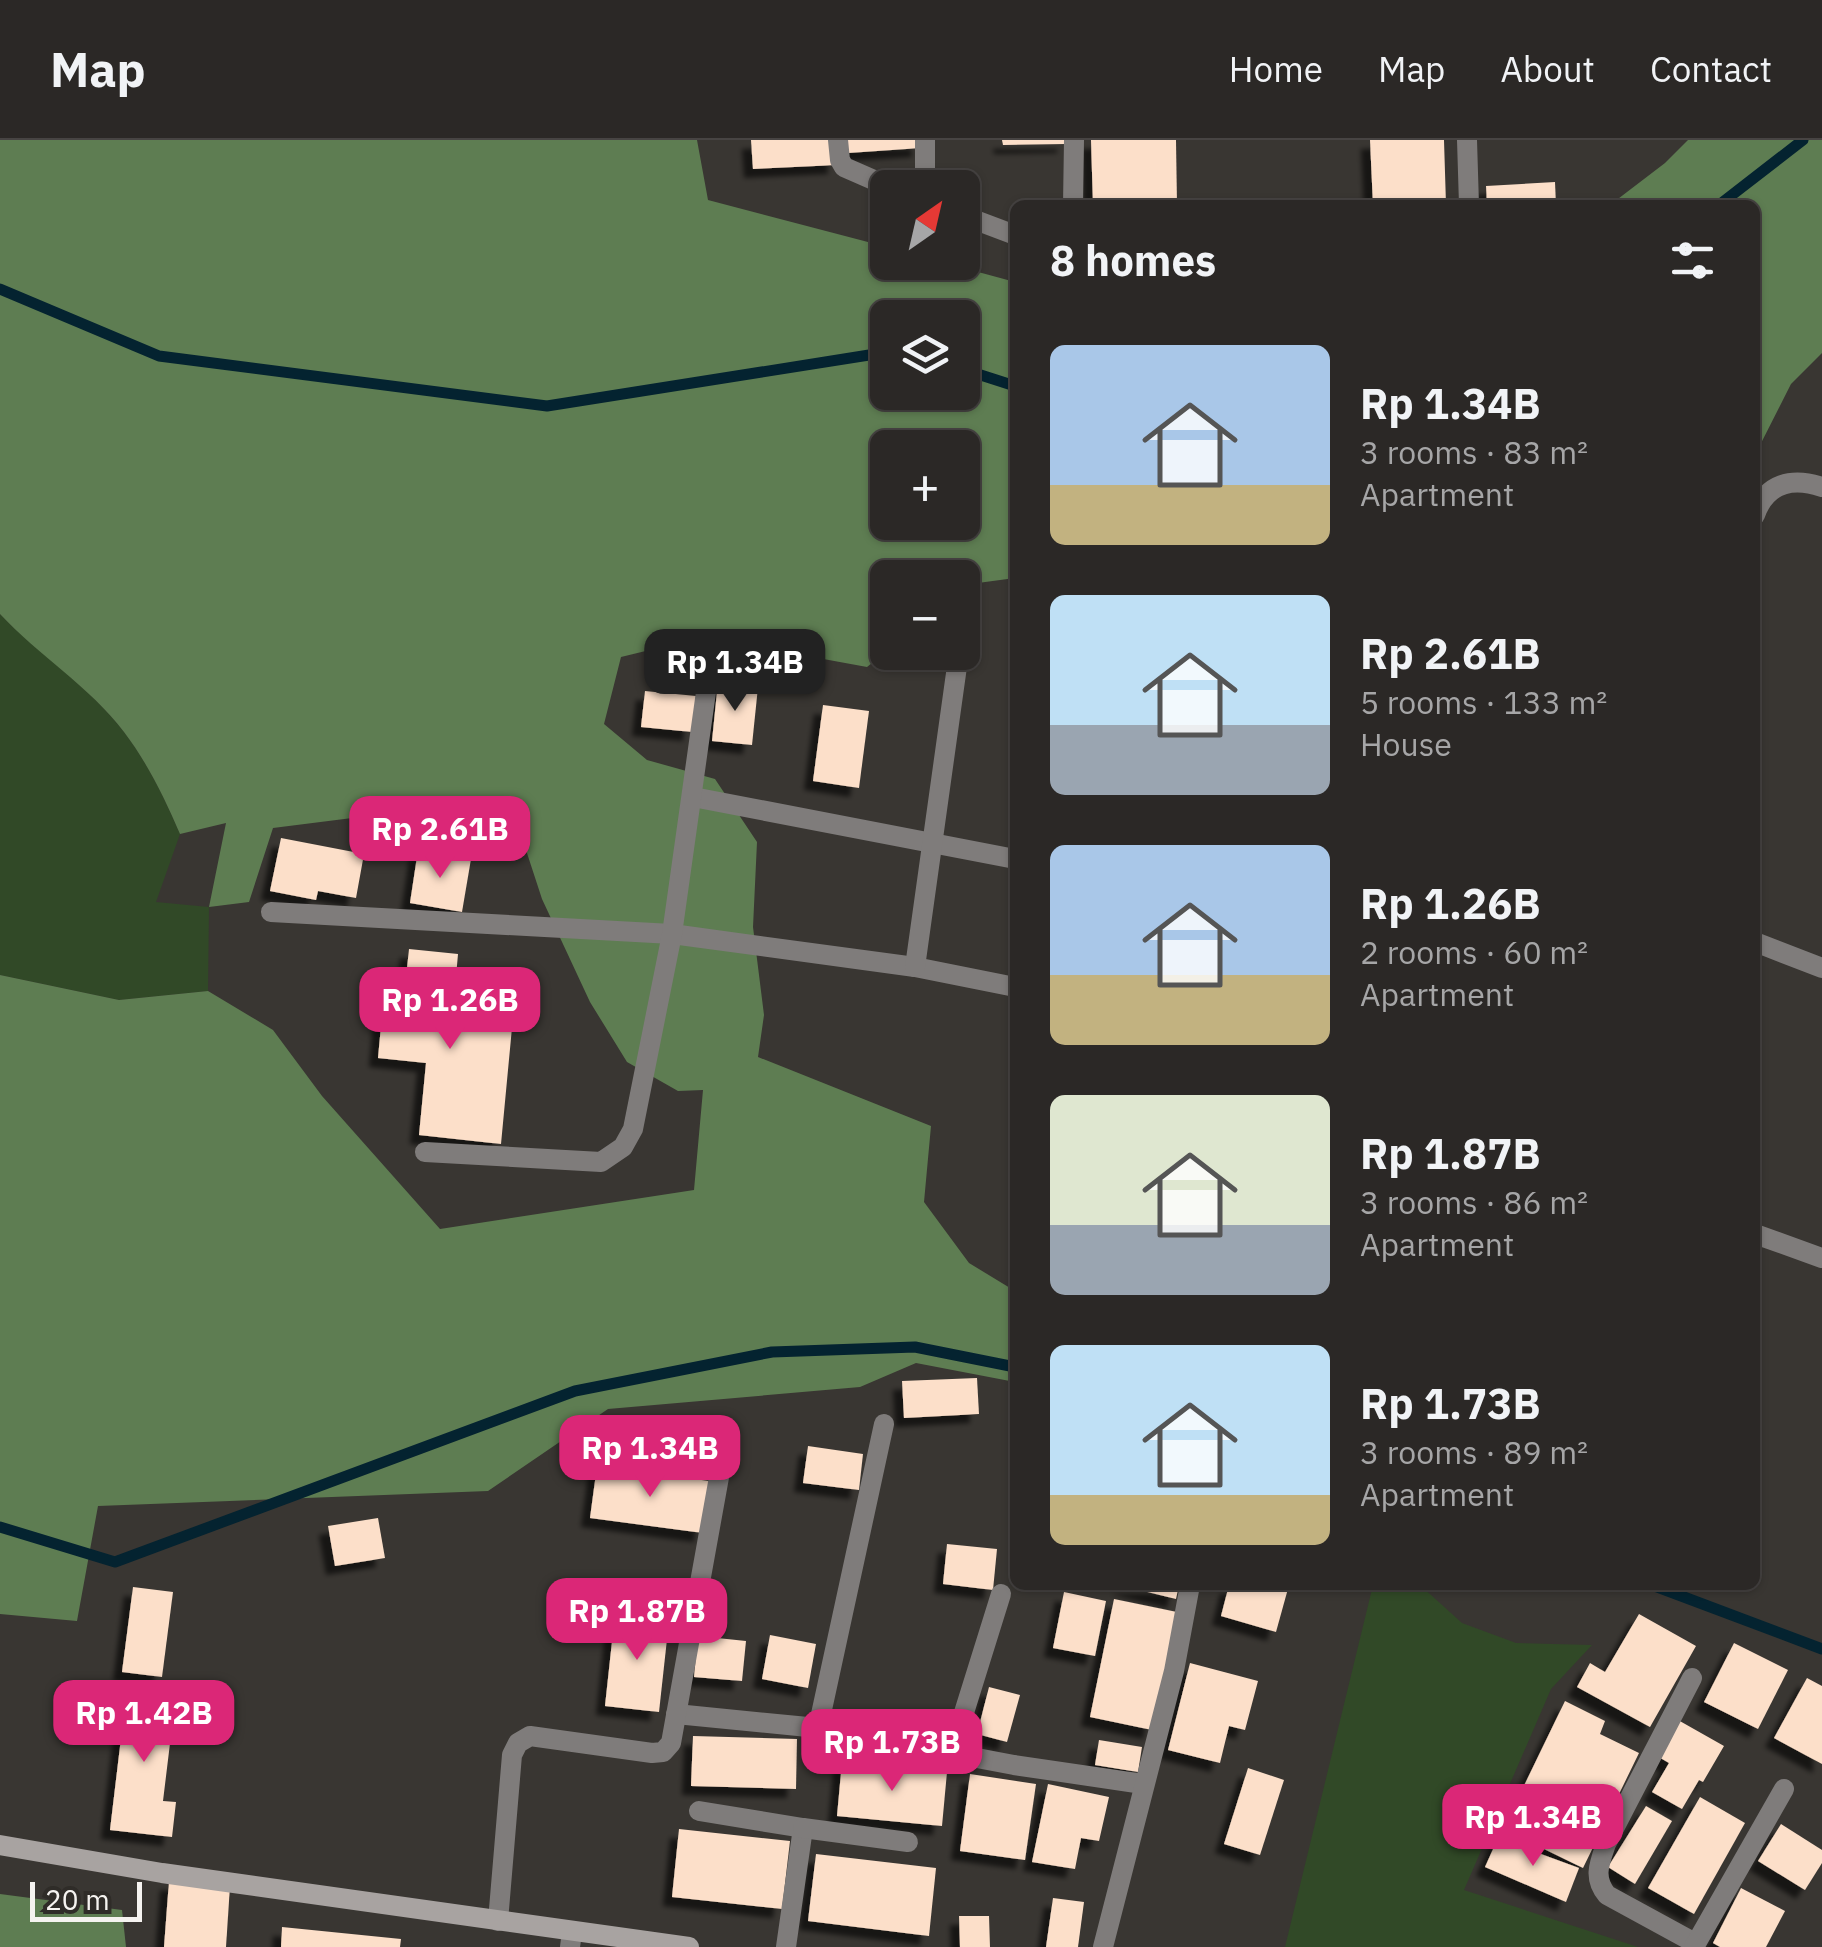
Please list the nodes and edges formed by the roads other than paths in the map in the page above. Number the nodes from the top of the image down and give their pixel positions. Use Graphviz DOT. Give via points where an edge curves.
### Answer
graph roads {
  1 [pos="838,140"];
  2 [pos="925,140"];
  3 [pos="1074,140"];
  4 [pos="1466,140"];
  5 [pos="925,170"];
  6 [pos="870,178"];
  7 [pos="1073,200"];
  8 [pos="1468,200"];
  9 [pos="980,221"];
  10 [pos="1010,232"];
  11 [pos="1822,487"];
  12 [pos="1760,500"];
  13 [pos="956,670"];
  14 [pos="707,685"];
  15 [pos="693,797"];
  16 [pos="932,841"];
  17 [pos="1010,859"];
  18 [pos="272,912"];
  19 [pos="672,934"];
  20 [pos="1760,944"];
  21 [pos="915,966"];
  22 [pos="1822,968"];
  23 [pos="1010,986"];
  24 [pos="425,1152"];
  25 [pos="1760,1236"];
  26 [pos="1822,1258"];
  27 [pos="884,1424"];
  28 [pos="725,1444"];
  29 [pos="1189,1590"];
  30 [pos="1001,1594"];
  31 [pos="1692,1678"];
  32 [pos="676,1714"];
  33 [pos="818,1728"];
  34 [pos="952,1751"];
  35 [pos="1142,1784"];
  36 [pos="1784,1789"];
  37 [pos="699,1811"];
  38 [pos="803,1828"];
  39 [pos="908,1842"];
  40 [pos="0,1846"];
  41 [pos="498,1921"];
  42 [pos="571,1939"];
  43 [pos="1694,1945"];
  44 [pos="690,1947"];
  45 [pos="786,1947"];
  46 [pos="1104,1947"];
  1 -- 6 [label="street" via="844,167"];
  2 -- 5 [label="street"];
  3 -- 7 [label="street"];
  4 -- 8 [label="street"];
  9 -- 10 [label="street"];
  11 -- 12 [label="street" via="1802,480 1776,486"];
  13 -- 16 [label="street"];
  14 -- 15 [label="street"];
  15 -- 16 [label="street"];
  15 -- 19 [label="street"];
  16 -- 17 [label="street"];
  16 -- 21 [label="street"];
  18 -- 19 [label="street"];
  19 -- 21 [label="street"];
  19 -- 24 [label="street" via="623,1147 600,1162"];
  20 -- 22 [label="street"];
  21 -- 23 [label="street"];
  25 -- 26 [label="street"];
  27 -- 33 [label="street"];
  28 -- 32 [label="street"];
  29 -- 35 [label="street"];
  30 -- 34 [label="street"];
  31 -- 43 [label="street" via="1597,1869 1607,1895"];
  32 -- 33 [label="street"];
  32 -- 41 [label="street" via="663,1752 530,1736 518,1743"];
  33 -- 34 [label="street"];
  34 -- 35 [label="street"];
  35 -- 46 [label="street"];
  36 -- 43 [label="street"];
  37 -- 38 [label="street"];
  38 -- 39 [label="street"];
  38 -- 45 [label="street"];
  40 -- 41 [label="street"];
  41 -- 42 [label="street"];
  42 -- 44 [label="street"];
}
